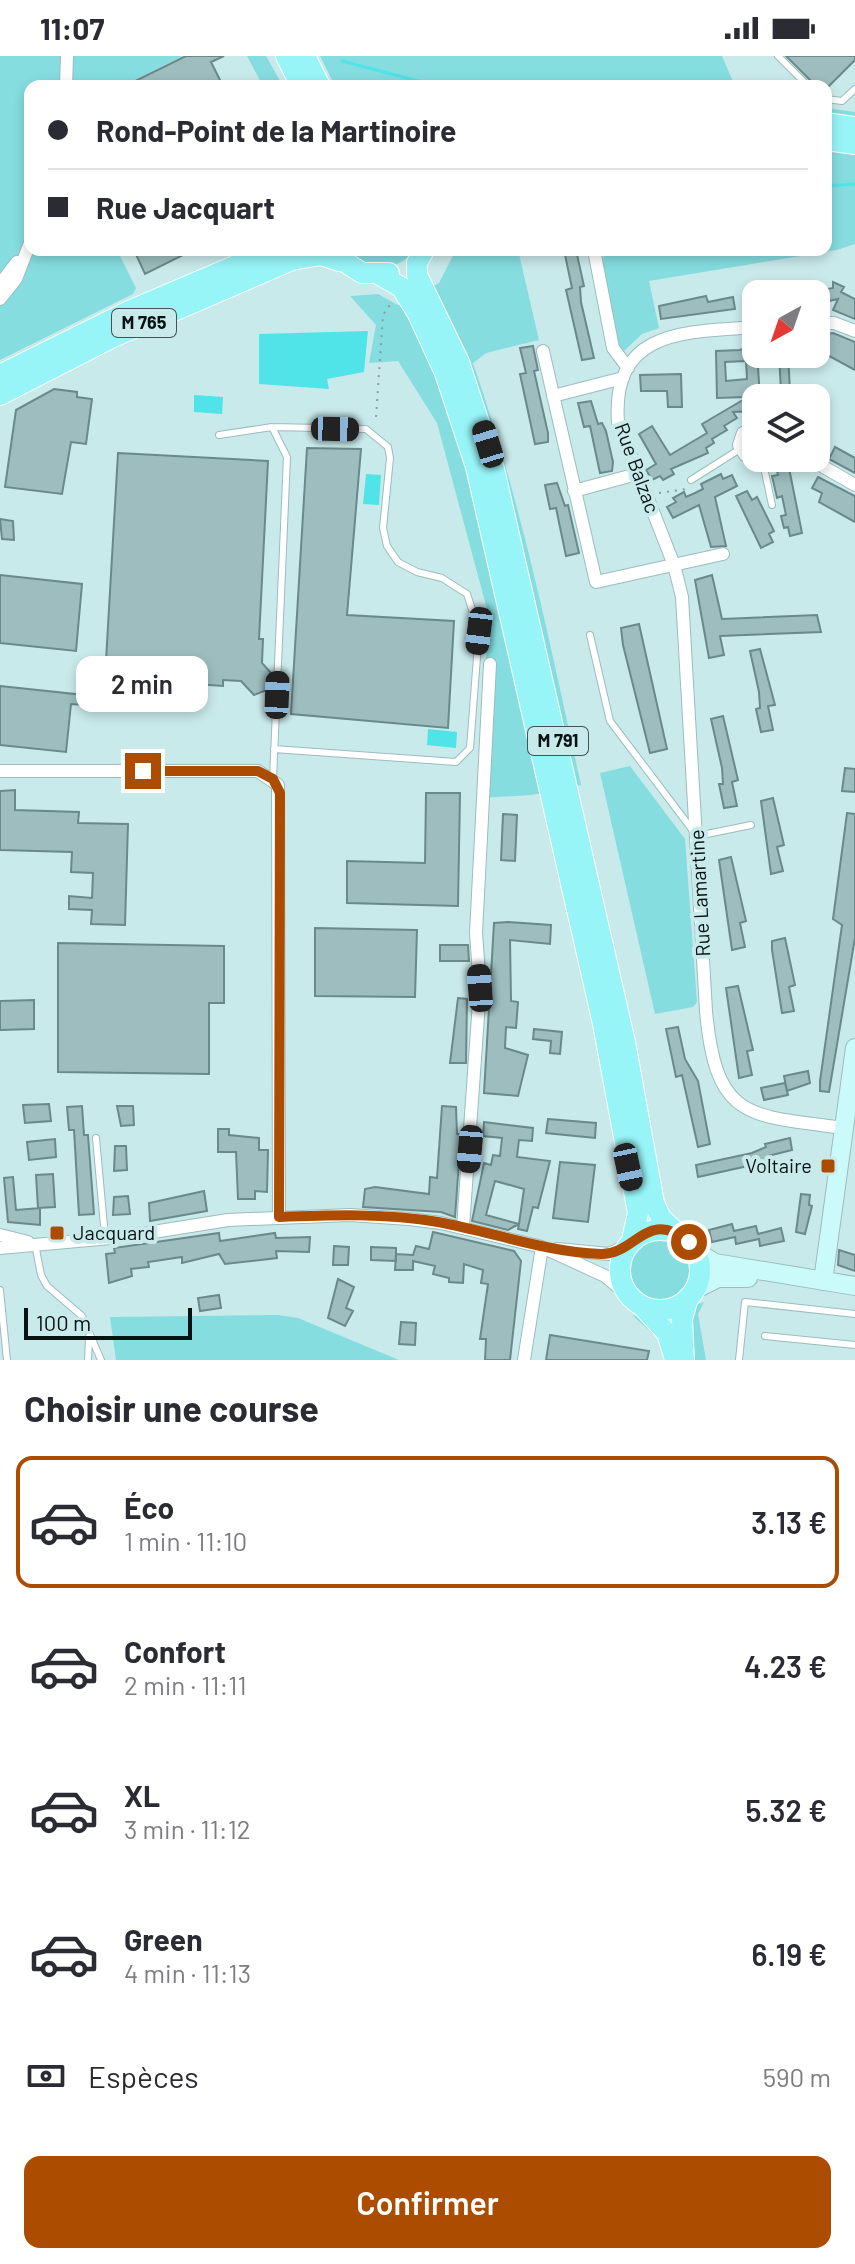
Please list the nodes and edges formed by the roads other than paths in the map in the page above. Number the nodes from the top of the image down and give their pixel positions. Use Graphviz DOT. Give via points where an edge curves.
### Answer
graph roads {
  1 [pos="67,56"];
  2 [pos="286,56"];
  3 [pos="305,56"];
  4 [pos="778,56"];
  5 [pos="66,80"];
  6 [pos="298,80"];
  7 [pos="317,80"];
  8 [pos="802,80"];
  9 [pos="855,89"];
  10 [pos="832,100"];
  11 [pos="832,124"];
  12 [pos="855,127"];
  13 [pos="832,141"];
  14 [pos="855,144"];
  15 [pos="24,249"];
  16 [pos="24,256"];
  17 [pos="258,256"];
  18 [pos="315,256"];
  19 [pos="334,256"];
  20 [pos="417,256"];
  21 [pos="420,256"];
  22 [pos="595,256"];
  23 [pos="378,274"];
  24 [pos="0,284"];
  25 [pos="0,299"];
  26 [pos="830,323"];
  27 [pos="742,328"];
  28 [pos="855,331"];
  29 [pos="543,351"];
  30 [pos="626,373"];
  31 [pos="0,375"];
  32 [pos="0,395"];
  33 [pos="553,396"];
  34 [pos="272,427"];
  35 [pos="219,435"];
  36 [pos="742,435"];
  37 [pos="740,449"];
  38 [pos="830,471"];
  39 [pos="765,472"];
  40 [pos="637,474"];
  41 [pos="691,480"];
  42 [pos="855,485"];
  43 [pos="574,491"];
  44 [pos="772,505"];
  45 [pos="723,554"];
  46 [pos="674,565"];
  47 [pos="590,635"];
  48 [pos="490,664"];
  49 [pos="274,749"];
  50 [pos="0,771"];
  51 [pos="273,779"];
  52 [pos="751,825"];
  53 [pos="697,836"];
  54 [pos="855,1048"];
  55 [pos="844,1128"];
  56 [pos="96,1138"];
  57 [pos="279,1217"];
  58 [pos="463,1227"];
  59 [pos="0,1235"];
  60 [pos="679,1235"];
  61 [pos="105,1237"];
  62 [pos="630,1243"];
  63 [pos="35,1244"];
  64 [pos="542,1247"];
  65 [pos="0,1248"];
  66 [pos="695,1251"];
  67 [pos="823,1281"];
  68 [pos="855,1286"];
  69 [pos="0,1290"];
  70 [pos="691,1294"];
  71 [pos="635,1300"];
  72 [pos="855,1314"];
  73 [pos="89,1334"];
  74 [pos="765,1336"];
  75 [pos="855,1345"];
  76 [pos="7,1360"];
  77 [pos="88,1360"];
  78 [pos="101,1360"];
  79 [pos="524,1360"];
  80 [pos="675,1360"];
  81 [pos="684,1360"];
  82 [pos="739,1360"];
  1 -- 5 [label="street"];
  2 -- 6 [label="main road"];
  3 -- 7 [label="main road"];
  4 -- 8 [label="lane"];
  9 -- 10 [label="lane" via="842,101"];
  11 -- 12 [label="main road"];
  13 -- 14 [label="main road"];
  15 -- 24 [label="street"];
  16 -- 25 [label="street" via="16,279"];
  17 -- 31 [label="main road, M 765" via="129,311"];
  18 -- 32 [label="main road, M 765" via="292,260 101,343"];
  19 -- 23 [label="main road" via="362,273"];
  20 -- 23 [label="main road" via="403,268"];
  21 -- 60 [label="main road, M 791" via="417,275 459,362 494,469 625,1042 654,1203"];
  22 -- 30 [label="street" via="613,348"];
  23 -- 62 [label="main road, M 791" via="405,291 445,373 482,489 603,1024 637,1206"];
  26 -- 28 [label="street"];
  27 -- 30 [label="street" via="665,336 647,346"];
  29 -- 33 [label="street"];
  30 -- 33 [label="street"];
  30 -- 40 [label="street, Rue Balzac" via="618,397 618,422"];
  33 -- 43 [label="street"];
  34 -- 35 [label="lane"];
  34 -- 49 [label="lane" via="287,457"];
  34 -- 49 [label="lane" via="366,429 381,439 390,458 383,528 387,546 398,562 467,594 479,631 470,748 464,758 456,762"];
  36 -- 37 [label="street"];
  37 -- 41 [label="lane"];
  38 -- 42 [label="street"];
  39 -- 44 [label="lane"];
  40 -- 43 [label="street"];
  40 -- 46 [label="street, Rue Balzac"];
  43 -- 46 [label="street" via="596,582"];
  45 -- 46 [label="street"];
  46 -- 53 [label="street, Rue Lamartine" via="684,610"];
  47 -- 53 [label="lane" via="610,721"];
  48 -- 58 [label="street" via="476,933 480,988"];
  49 -- 51 [label="lane"];
  50 -- 51 [label="street" via="258,771"];
  51 -- 57 [label="street" via="280,793"];
  52 -- 53 [label="lane"];
  53 -- 55 [label="street, Rue Lamartine" via="706,1011 719,1080 735,1101 755,1114"];
  54 -- 55 [label="street"];
  55 -- 67 [label="street"];
  56 -- 61 [label="lane"];
  57 -- 58 [label="street" via="355,1216"];
  57 -- 61 [label="street"];
  58 -- 64 [label="street"];
  59 -- 63 [label="street"];
  60 -- 62 [label="main road" via="652,1230"];
  60 -- 66 [label="main road"];
  61 -- 63 [label="street"];
  62 -- 64 [label="street" via="609,1254"];
  62 -- 71 [label="main road" via="619,1266"];
  63 -- 65 [label="street"];
  63 -- 73 [label="lane" via="47,1286 82,1316"];
  64 -- 71 [label="street" via="605,1276"];
  64 -- 79 [label="street"];
  66 -- 67 [label="street" via="715,1263"];
  66 -- 70 [label="main road" via="700,1274"];
  67 -- 68 [label="street"];
  67 -- 70 [label="street" via="725,1277"];
  69 -- 76 [label="lane"];
  70 -- 71 [label="main road" via="666,1309"];
  70 -- 81 [label="main road" via="682,1319"];
  71 -- 80 [label="main road" via="667,1333"];
  72 -- 82 [label="lane" via="745,1302"];
  73 -- 77 [label="lane"];
  73 -- 78 [label="lane"];
  74 -- 75 [label="lane"];
}
